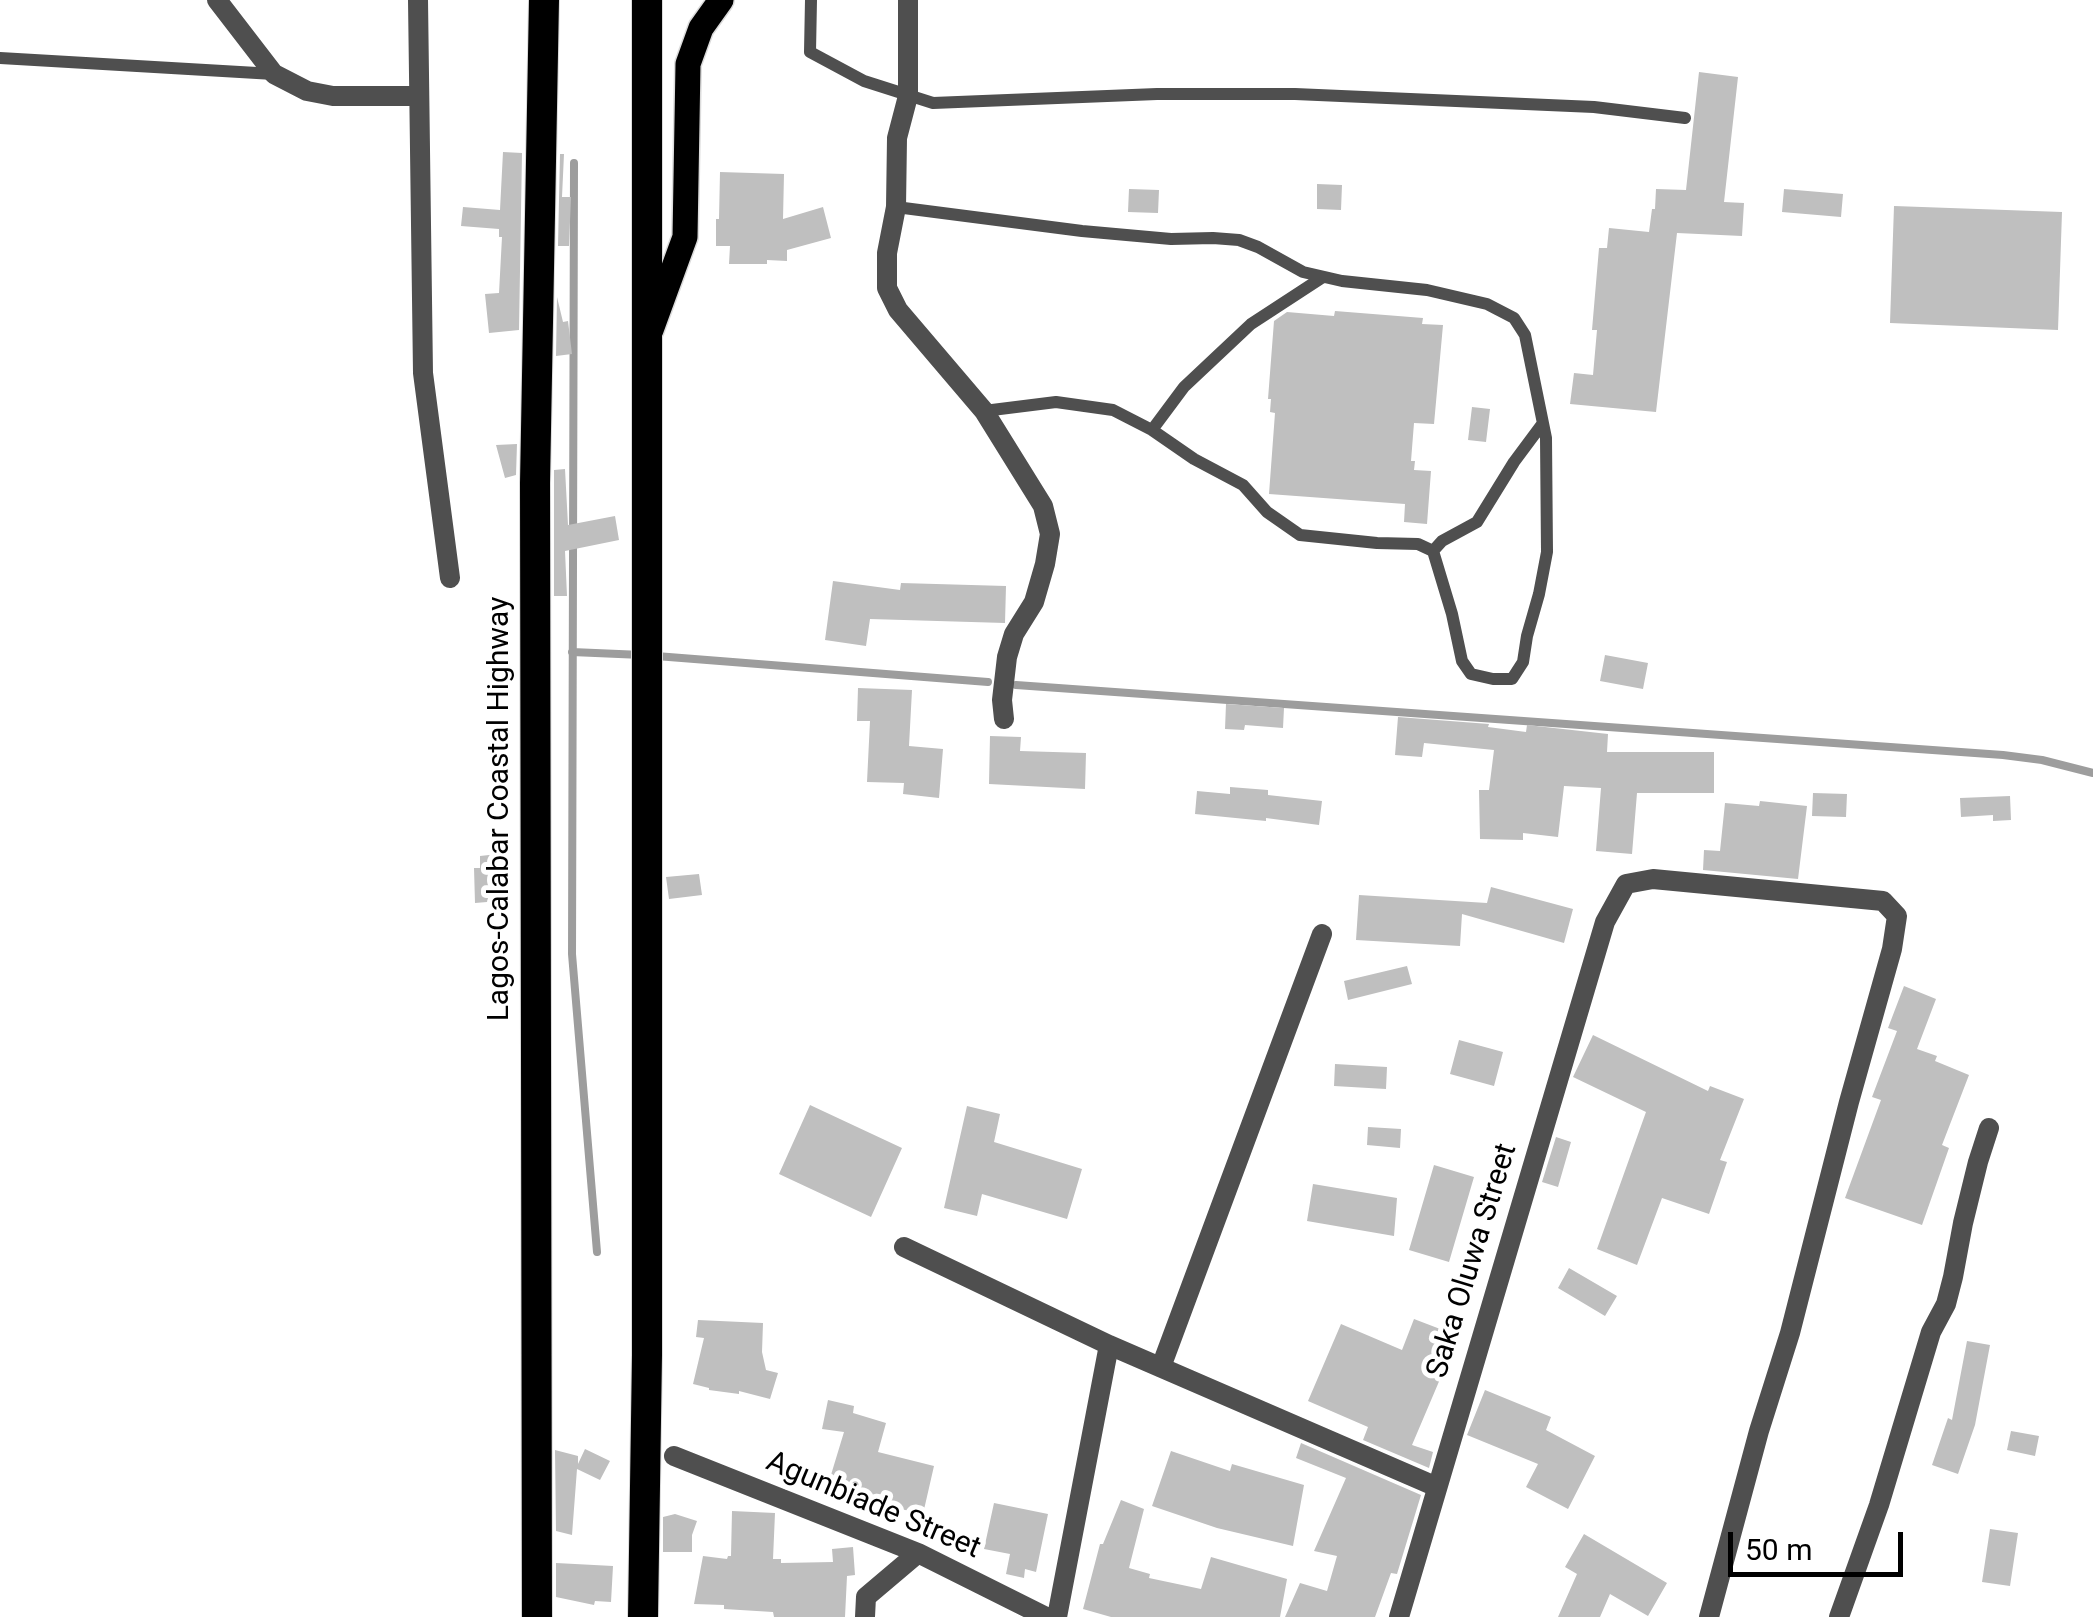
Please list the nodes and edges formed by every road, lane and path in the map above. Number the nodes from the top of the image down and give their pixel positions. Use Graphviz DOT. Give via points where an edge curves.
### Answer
graph roads {
  1 [pos="217,0"];
  2 [pos="418,0"];
  3 [pos="544,0"];
  4 [pos="647,0"];
  5 [pos="721,0"];
  6 [pos="810,0"];
  7 [pos="908,0"];
  8 [pos="0,58"];
  9 [pos="274,74"];
  10 [pos="418,96"];
  11 [pos="908,96"];
  12 [pos="1685,118"];
  13 [pos="896,207"];
  14 [pos="1323,277"];
  15 [pos="646,344"];
  16 [pos="984,411"];
  17 [pos="1544,424"];
  18 [pos="1152,430"];
  19 [pos="1434,551"];
  20 [pos="450,578"];
  21 [pos="1004,719"];
  22 [pos="1322,934"];
  23 [pos="1989,1128"];
  24 [pos="904,1247"];
  25 [pos="1109,1345"];
  26 [pos="1161,1368"];
  27 [pos="674,1456"];
  28 [pos="1438,1488"];
  29 [pos="918,1553"];
  30 [pos="537,1617"];
  31 [pos="643,1617"];
  32 [pos="864,1617"];
  33 [pos="1046,1617"];
  34 [pos="1057,1617"];
  35 [pos="1400,1617"];
  36 [pos="1709,1617"];
  37 [pos="1838,1617"];
  1 -- 9 [label="street"];
  2 -- 10 [label="street"];
  3 -- 30 [label="highway, Lagos-Calabar Coastal Highway" via="535,483"];
  4 -- 15 [label="highway"];
  5 -- 15 [label="main road" via="700,28 688,64 685,237"];
  6 -- 11 [label="lane" via="810,52"];
  7 -- 11 [label="street"];
  8 -- 9 [label="lane"];
  9 -- 10 [label="street" via="333,96"];
  10 -- 20 [label="street" via="423,373"];
  11 -- 12 [label="lane" via="933,103 1295,94 1594,107"];
  11 -- 13 [label="street" via="897,138"];
  13 -- 14 [label="lane" via="1082,232 1239,240"];
  13 -- 16 [label="street" via="887,288"];
  14 -- 17 [label="lane" via="1427,290 1488,304 1514,318 1526,335"];
  14 -- 18 [label="lane" via="1251,324 1184,386"];
  15 -- 31 [label="highway"];
  16 -- 18 [label="lane" via="1056,402 1113,410"];
  16 -- 21 [label="street" via="1042,506 1050,534 1034,602 1007,656"];
  17 -- 19 [label="lane" via="1476,522"];
  17 -- 19 [label="lane" via="1547,552 1524,662 1512,679 1471,674 1462,661"];
  18 -- 19 [label="lane" via="1243,485 1300,535 1418,544"];
  22 -- 26 [label="street"];
  23 -- 37 [label="street" via="1946,1304 1931,1332"];
  24 -- 25 [label="street"];
  25 -- 26 [label="street"];
  25 -- 34 [label="street"];
  26 -- 28 [label="street"];
  27 -- 29 [label="street, Agunbiade Street"];
  28 -- 35 [label="street, Saka Oluwa Street"];
  28 -- 36 [label="street, Saka Oluwa Street" via="1605,922 1626,884 1653,879 1883,901 1897,916 1892,949"];
  29 -- 32 [label="street" via="866,1596"];
  29 -- 33 [label="street, Agunbiade Street"];
}
